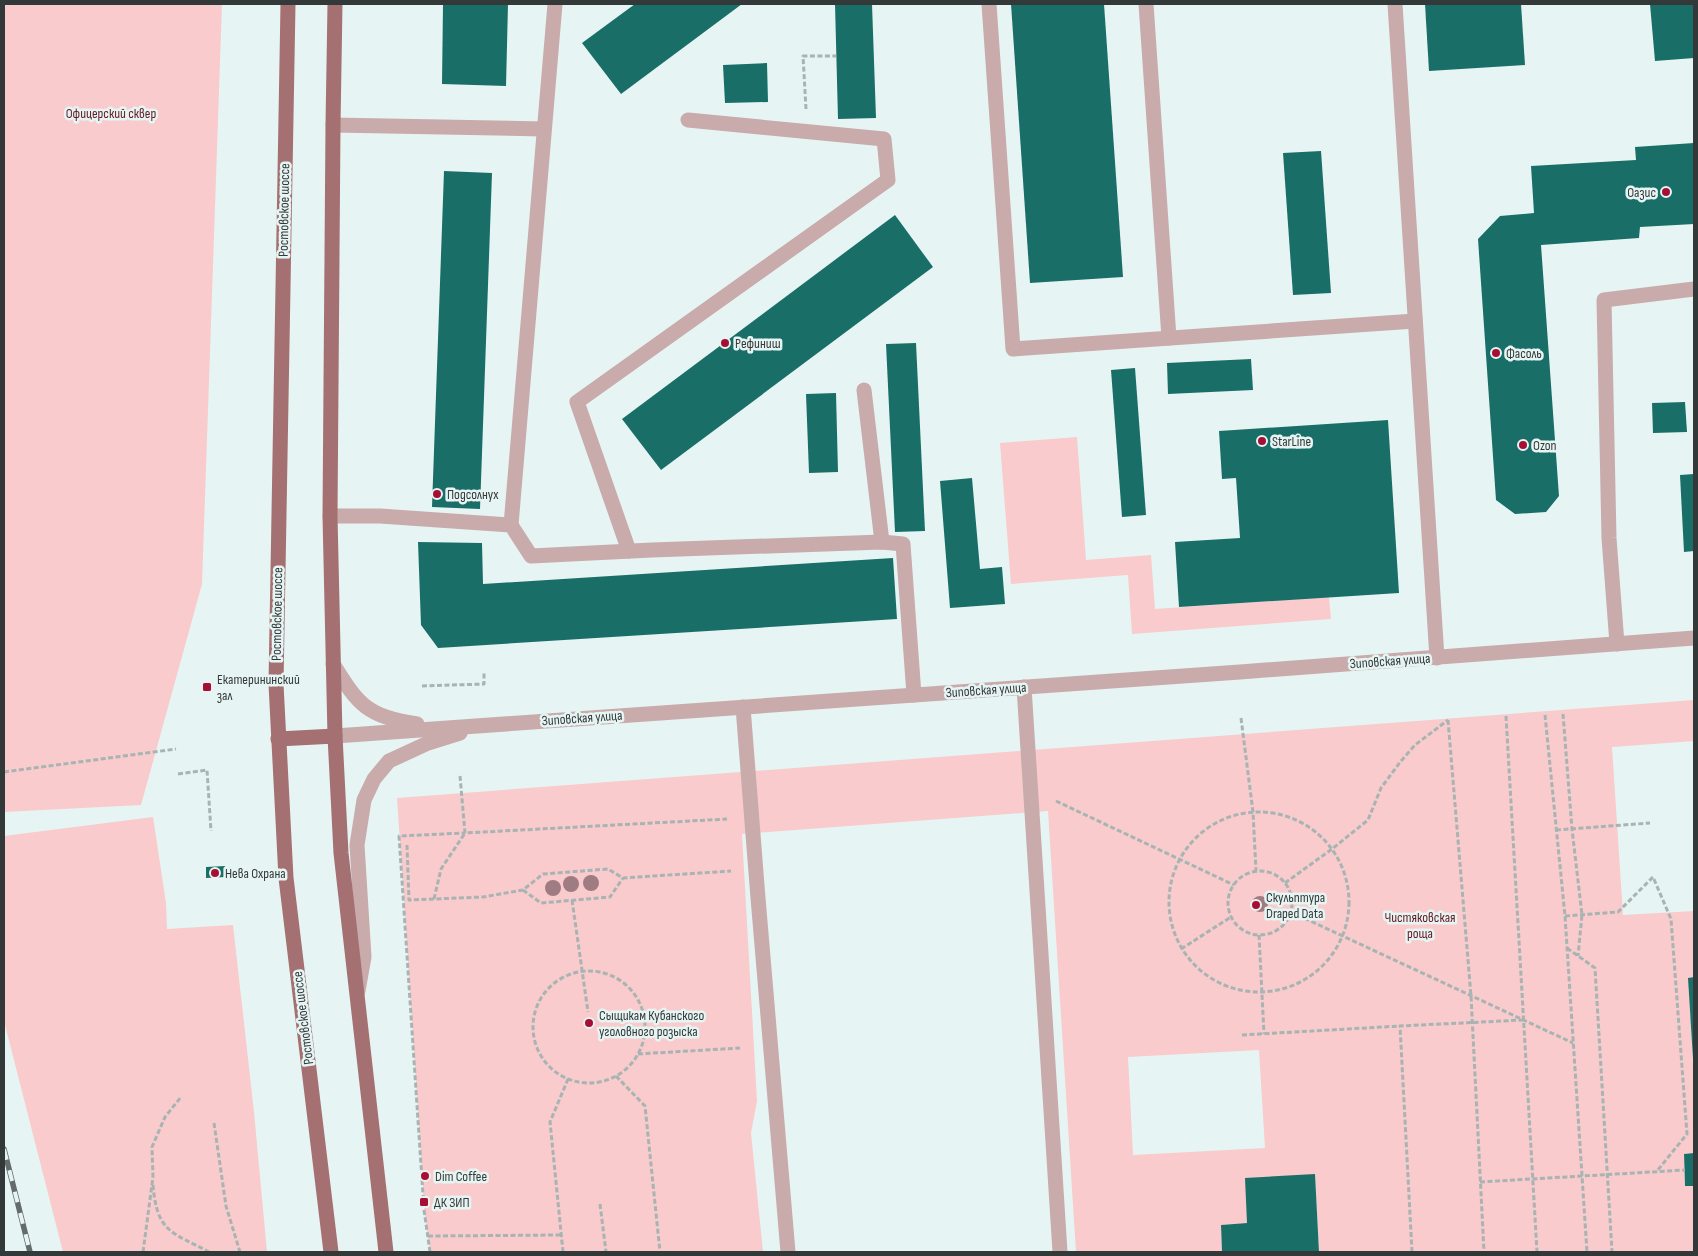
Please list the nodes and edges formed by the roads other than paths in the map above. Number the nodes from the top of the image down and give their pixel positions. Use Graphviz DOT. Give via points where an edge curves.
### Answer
graph roads {
  1 [pos="288,4"];
  2 [pos="335,4"];
  3 [pos="555,4"];
  4 [pos="989,4"];
  5 [pos="1146,4"];
  6 [pos="1395,4"];
  7 [pos="688,120"];
  8 [pos="333,125"];
  9 [pos="544,129"];
  10 [pos="1694,288"];
  11 [pos="1415,321"];
  12 [pos="1169,338"];
  13 [pos="864,390"];
  14 [pos="330,516"];
  15 [pos="511,525"];
  16 [pos="882,542"];
  17 [pos="629,551"];
  18 [pos="1694,638"];
  19 [pos="1617,644"];
  20 [pos="1437,658"];
  21 [pos="333,664"];
  22 [pos="1024,687"];
  23 [pos="914,695"];
  24 [pos="744,707"];
  25 [pos="482,725"];
  26 [pos="446,728"];
  27 [pos="335,736"];
  28 [pos="278,739"];
  29 [pos="357,998"];
  30 [pos="331,1252"];
  31 [pos="386,1252"];
  32 [pos="788,1252"];
  33 [pos="1060,1252"];
  1 -- 28 [label="main road, Ростовское шоссе" via="276,684"];
  2 -- 8 [label="main road"];
  3 -- 9 [label="street"];
  4 -- 12 [label="street" via="1013,349"];
  5 -- 12 [label="street"];
  6 -- 11 [label="street"];
  7 -- 17 [label="street" via="884,139 888,180 577,402"];
  8 -- 9 [label="street"];
  8 -- 14 [label="main road"];
  9 -- 15 [label="street"];
  10 -- 19 [label="street" via="1604,300 1609,538"];
  11 -- 12 [label="street"];
  11 -- 20 [label="street"];
  13 -- 16 [label="street"];
  14 -- 15 [label="street"];
  14 -- 21 [label="main road"];
  15 -- 17 [label="street" via="531,556"];
  16 -- 17 [label="street"];
  16 -- 23 [label="street" via="902,544"];
  18 -- 19 [label="street, Зиповская улица"];
  19 -- 20 [label="street, Зиповская улица"];
  20 -- 22 [label="street, Зиповская улица"];
  21 -- 26 [label="street" via="351,694 368,710 392,720"];
  21 -- 27 [label="main road"];
  22 -- 23 [label="street, Зиповская улица"];
  22 -- 33 [label="street"];
  23 -- 24 [label="street, Зиповская улица"];
  24 -- 25 [label="street, Зиповская улица"];
  24 -- 32 [label="street"];
  25 -- 26 [label="street, Зиповская улица"];
  25 -- 29 [label="street" via="428,743 389,761 374,779 364,800 357,845 364,957"];
  26 -- 27 [label="street, Зиповская улица"];
  27 -- 28 [label="main road, Зиповская улица"];
  27 -- 29 [label="main road" via="341,853"];
  28 -- 30 [label="main road, Ростовское шоссе" via="286,878"];
  29 -- 31 [label="main road"];
}
